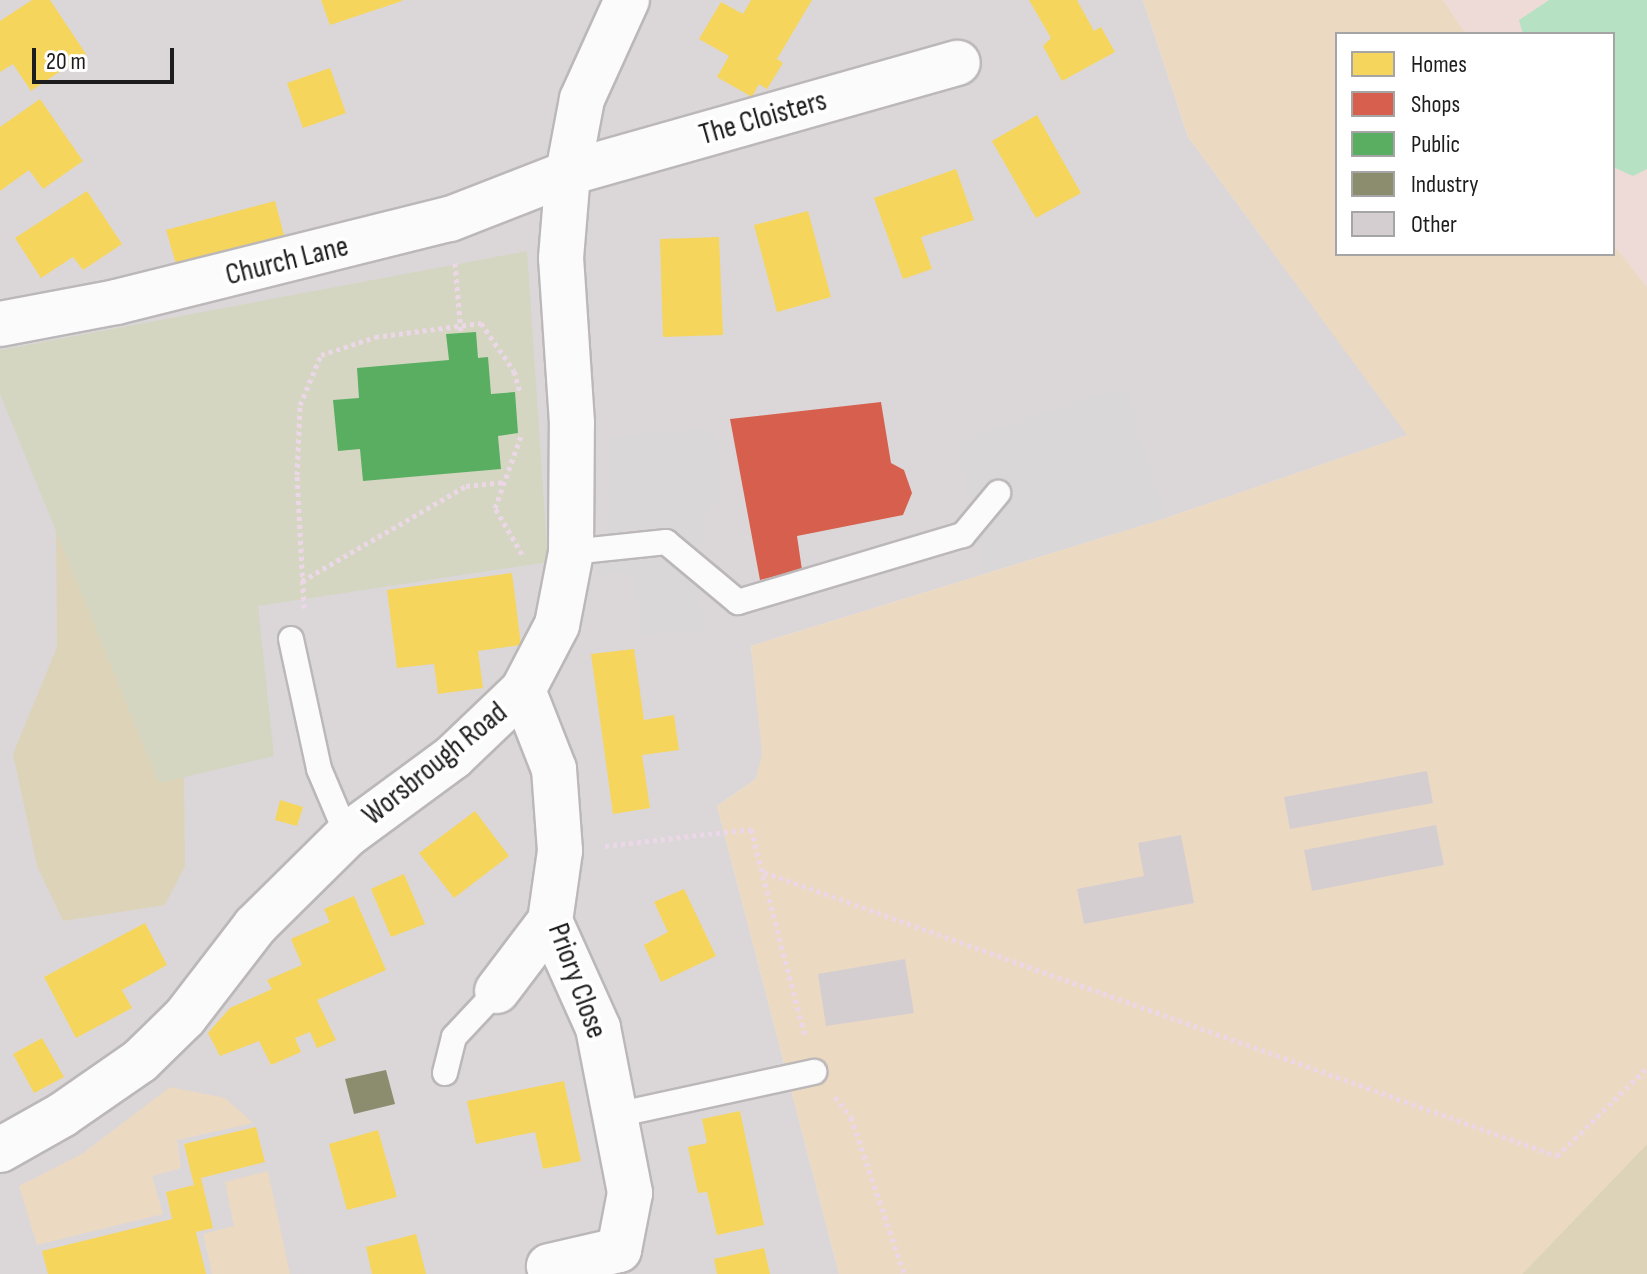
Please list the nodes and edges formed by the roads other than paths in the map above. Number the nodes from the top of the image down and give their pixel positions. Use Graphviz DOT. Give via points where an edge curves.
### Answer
graph roads {
  1 [pos="627,0"];
  2 [pos="958,63"];
  3 [pos="568,173"];
  4 [pos="0,324"];
  5 [pos="998,493"];
  6 [pos="571,552"];
  7 [pos="291,639"];
  8 [pos="523,690"];
  9 [pos="347,835"];
  10 [pos="550,921"];
  11 [pos="497,991"];
  12 [pos="814,1072"];
  13 [pos="445,1073"];
  14 [pos="616,1115"];
  15 [pos="0,1150"];
  16 [pos="549,1266"];
  1 -- 3 [label="street, Worsbrough Road" via="582,99"];
  2 -- 3 [label="street, The Cloisters"];
  3 -- 4 [label="street, Church Lane" via="450,219 116,302"];
  3 -- 6 [label="street, Worsbrough Road" via="561,258 572,423"];
  5 -- 6 [label="lane" via="963,535 738,602 666,542"];
  6 -- 8 [label="street, Worsbrough Road" via="557,625"];
  7 -- 9 [label="lane" via="319,769"];
  8 -- 9 [label="street, Worsbrough Road" via="453,757"];
  8 -- 10 [label="street, Priory Close" via="554,769 560,851"];
  9 -- 15 [label="street, Worsbrough Road" via="255,926 185,1017 140,1061"];
  10 -- 11 [label="street"];
  10 -- 14 [label="street, Priory Close" via="598,1028"];
  11 -- 13 [label="lane" via="454,1037"];
  12 -- 14 [label="lane"];
  14 -- 16 [label="street, Priory Close" via="630,1193 619,1250"];
}
